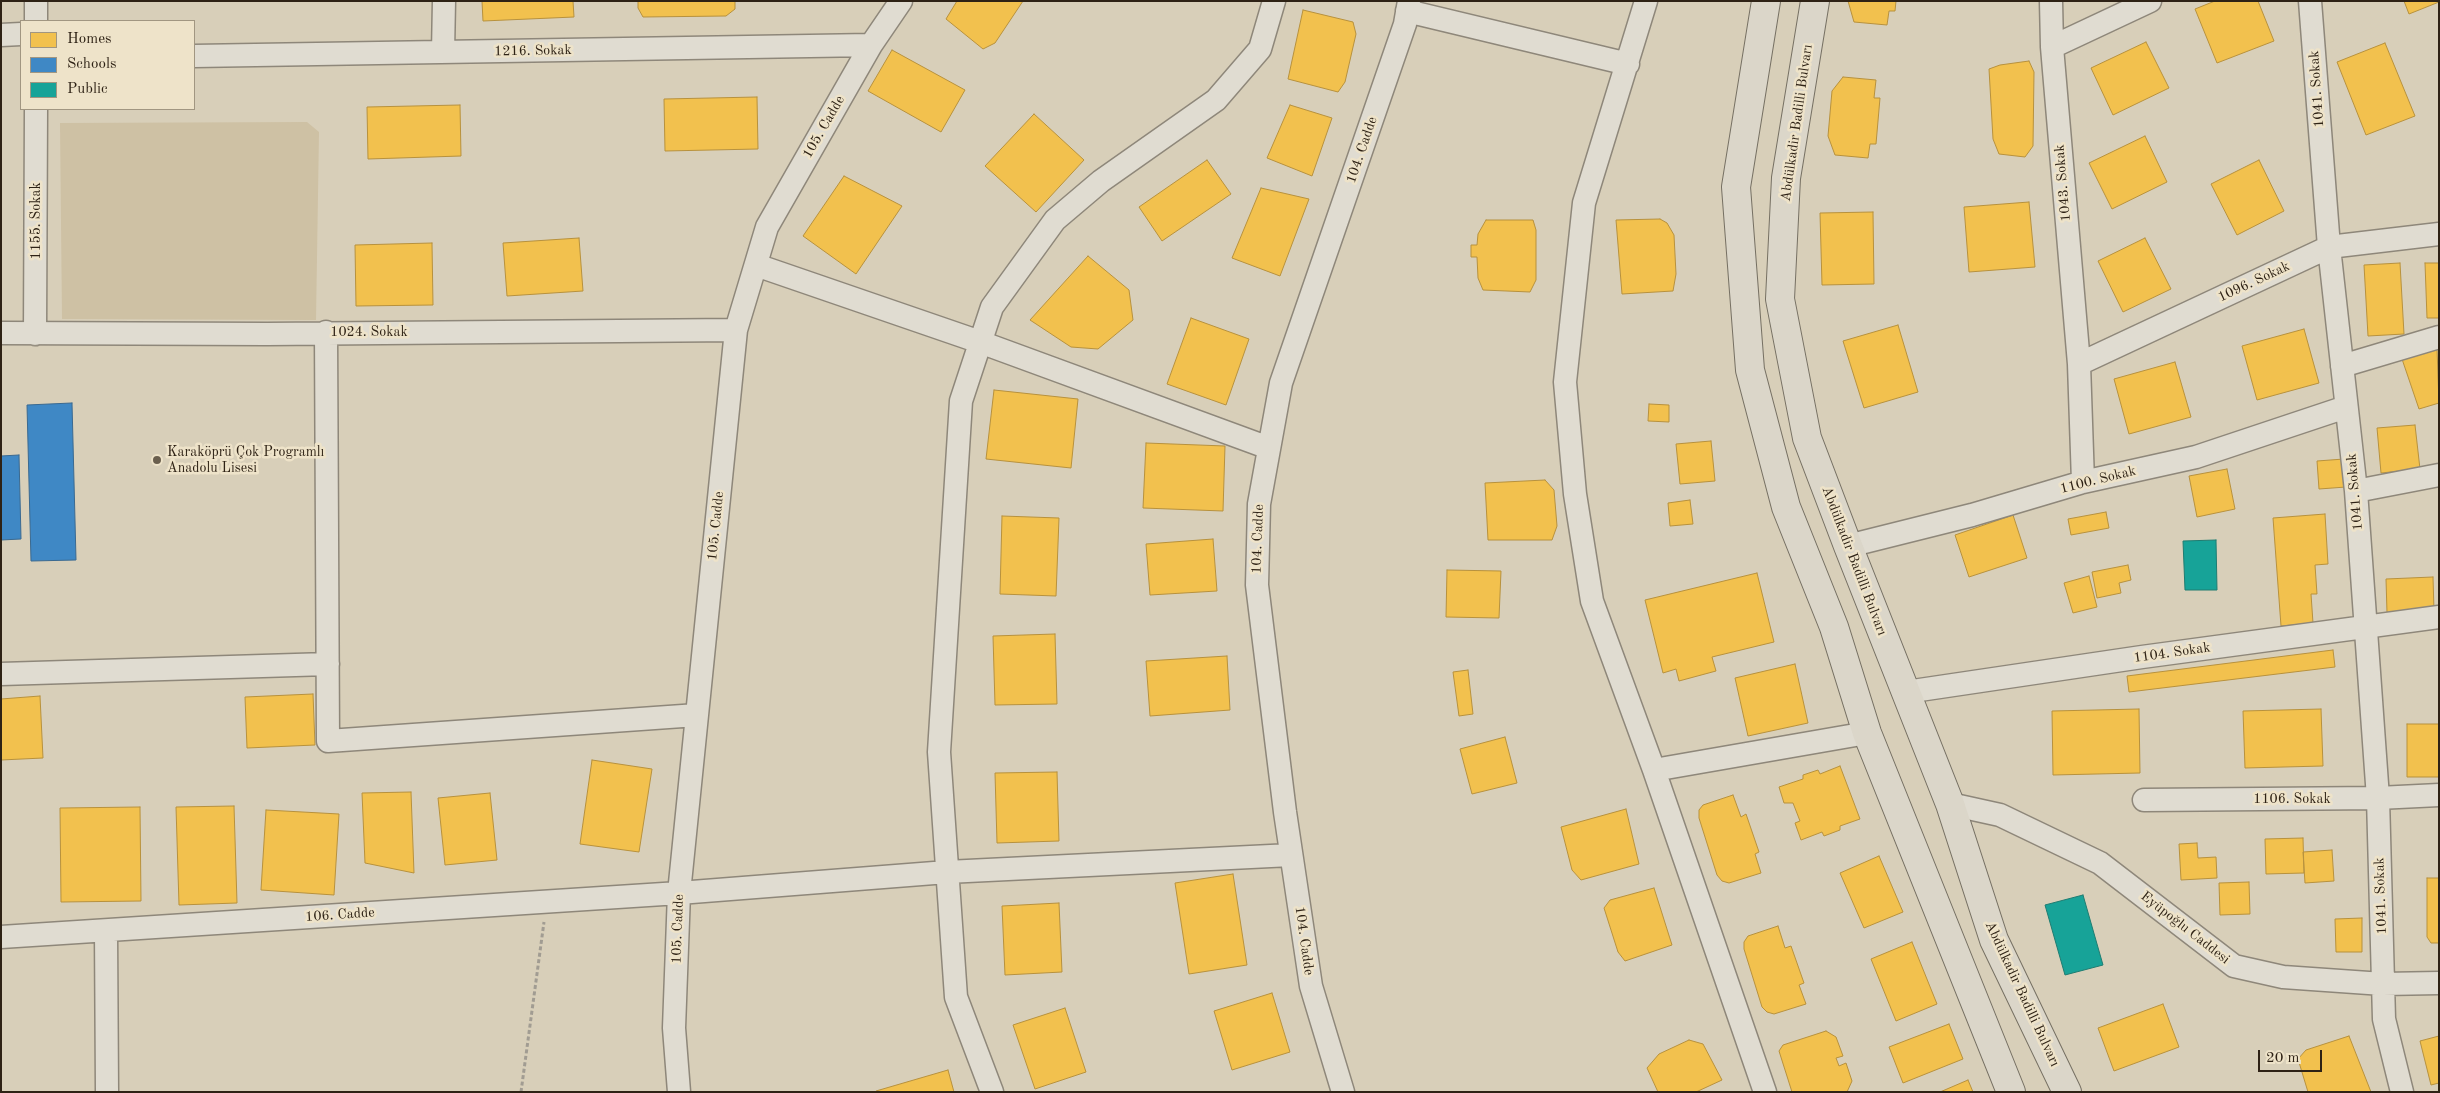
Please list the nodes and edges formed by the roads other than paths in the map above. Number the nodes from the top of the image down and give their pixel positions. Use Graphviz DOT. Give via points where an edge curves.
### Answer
graph roads {
  1 [pos="36,1"];
  2 [pos="444,1"];
  3 [pos="901,1"];
  4 [pos="1274,1"];
  5 [pos="1646,1"];
  6 [pos="1766,1"];
  7 [pos="1815,1"];
  8 [pos="2051,1"];
  9 [pos="2150,1"];
  10 [pos="2310,1"];
  11 [pos="1408,6"];
  12 [pos="36,20"];
  13 [pos="20,34"];
  14 [pos="1,35"];
  15 [pos="871,45"];
  16 [pos="2052,47"];
  17 [pos="443,52"];
  18 [pos="195,56"];
  19 [pos="1628,64"];
  20 [pos="36,110"];
  21 [pos="2439,234"];
  22 [pos="2329,247"];
  23 [pos="756,265"];
  24 [pos="736,330"];
  25 [pos="326,332"];
  26 [pos="1,333"];
  27 [pos="35,334"];
  28 [pos="2439,337"];
  29 [pos="980,342"];
  30 [pos="2079,364"];
  31 [pos="2342,366"];
  32 [pos="2346,407"];
  33 [pos="1269,448"];
  34 [pos="2439,475"];
  35 [pos="2083,482"];
  36 [pos="2356,491"];
  37 [pos="1848,546"];
  38 [pos="2439,617"];
  39 [pos="2366,628"];
  40 [pos="328,664"];
  41 [pos="1,674"];
  42 [pos="1906,692"];
  43 [pos="697,715"];
  44 [pos="1867,733"];
  45 [pos="1654,770"];
  46 [pos="2439,795"];
  47 [pos="2378,798"];
  48 [pos="2144,800"];
  49 [pos="1950,804"];
  50 [pos="1291,855"];
  51 [pos="947,872"];
  52 [pos="679,893"];
  53 [pos="106,931"];
  54 [pos="1,938"];
  55 [pos="2383,984"];
  56 [pos="2439,984"];
  57 [pos="107,1092"];
  58 [pos="679,1092"];
  59 [pos="992,1092"];
  60 [pos="1343,1092"];
  61 [pos="1765,1092"];
  62 [pos="2011,1092"];
  63 [pos="2068,1092"];
  64 [pos="2402,1092"];
  1 -- 12 [label="street"];
  2 -- 17 [label="street"];
  3 -- 15 [label="street, 105. Cadde"];
  4 -- 29 [label="street" via="1260,49 1216,100 1101,181 1056,220 992,307"];
  5 -- 19 [label="street"];
  6 -- 44 [label="main road" via="1736,187 1750,370 1786,507 1834,627"];
  7 -- 37 [label="main road, Abdülkadir Badilli Bulvarı" via="1786,178 1780,298 1807,438"];
  8 -- 16 [label="street, 1043. Sokak"];
  9 -- 16 [label="street"];
  10 -- 22 [label="street, 1041. Sokak"];
  11 -- 19 [label="street"];
  11 -- 33 [label="street, 104. Cadde" via="1399,42 1281,383"];
  13 -- 14 [label="street"];
  15 -- 17 [label="street, 1216. Sokak"];
  15 -- 23 [label="street, 105. Cadde" via="767,227"];
  16 -- 30 [label="street, 1043. Sokak"];
  17 -- 18 [label="street, 1216. Sokak"];
  19 -- 45 [label="street" via="1584,203 1565,382 1575,494 1592,601"];
  20 -- 27 [label="street, 1155. Sokak"];
  21 -- 22 [label="street, 1096. Sokak"];
  22 -- 30 [label="street, 1096. Sokak"];
  22 -- 31 [label="street, 1041. Sokak"];
  23 -- 24 [label="street, 105. Cadde"];
  23 -- 29 [label="street"];
  24 -- 25 [label="street, 1024. Sokak"];
  24 -- 43 [label="street, 105. Cadde"];
  25 -- 27 [label="street, 1024. Sokak"];
  25 -- 40 [label="street"];
  26 -- 27 [label="street, 1024. Sokak"];
  28 -- 31 [label="street"];
  29 -- 33 [label="street"];
  29 -- 51 [label="street" via="962,401 940,743"];
  30 -- 35 [label="street, 1043. Sokak"];
  31 -- 32 [label="street, 1041. Sokak"];
  32 -- 35 [label="street, 1100. Sokak" via="2196,456"];
  32 -- 36 [label="street, 1041. Sokak"];
  33 -- 50 [label="street, 104. Cadde" via="1259,504 1257,586"];
  34 -- 36 [label="street"];
  35 -- 37 [label="street, 1100. Sokak" via="1972,516"];
  36 -- 39 [label="street, 1041. Sokak"];
  37 -- 42 [label="main road, Abdülkadir Badilli Bulvarı"];
  38 -- 39 [label="street, 1104. Sokak"];
  39 -- 42 [label="street, 1104. Sokak"];
  39 -- 47 [label="street, 1041. Sokak"];
  40 -- 41 [label="street"];
  40 -- 43 [label="street" via="328,741"];
  42 -- 49 [label="main road, Abdülkadir Badilli Bulvarı"];
  43 -- 52 [label="street, 105. Cadde"];
  44 -- 45 [label="street"];
  44 -- 62 [label="main road"];
  45 -- 61 [label="street"];
  46 -- 47 [label="street, 1106. Sokak"];
  47 -- 48 [label="street, 1106. Sokak"];
  47 -- 55 [label="street, 1041. Sokak"];
  49 -- 55 [label="street, Eyüpoğlu Caddesi" via="2000,815 2100,863 2234,966 2283,977"];
  49 -- 63 [label="main road, Abdülkadir Badilli Bulvarı" via="1994,940"];
  50 -- 51 [label="street, 106. Cadde"];
  50 -- 60 [label="street, 104. Cadde" via="1311,986"];
  51 -- 52 [label="street, 106. Cadde"];
  51 -- 59 [label="street" via="956,997"];
  52 -- 53 [label="street, 106. Cadde"];
  52 -- 58 [label="street, 105. Cadde" via="674,1028"];
  53 -- 54 [label="street, 106. Cadde"];
  53 -- 57 [label="street"];
  55 -- 56 [label="street, Eyüpoğlu Caddesi"];
  55 -- 64 [label="street, 1041. Sokak" via="2384,1019"];
}
